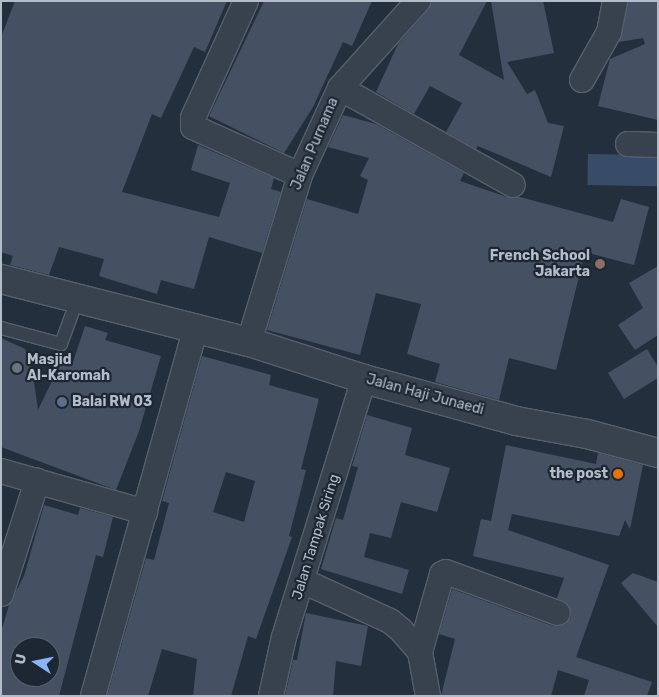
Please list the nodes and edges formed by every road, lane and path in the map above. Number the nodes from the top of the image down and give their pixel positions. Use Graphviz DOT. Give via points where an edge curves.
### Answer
graph roads {
  1 [pos="246,1"];
  2 [pos="418,1"];
  3 [pos="614,1"];
  4 [pos="582,80"];
  5 [pos="340,88"];
  6 [pos="628,144"];
  7 [pos="658,145"];
  8 [pos="300,175"];
  9 [pos="513,185"];
  10 [pos="1,279"];
  11 [pos="77,300"];
  12 [pos="1,328"];
  13 [pos="194,330"];
  14 [pos="249,342"];
  15 [pos="364,378"];
  16 [pos="658,453"];
  17 [pos="1,472"];
  18 [pos="37,481"];
  19 [pos="145,512"];
  20 [pos="303,581"];
  21 [pos="1,594"];
  22 [pos="558,613"];
  23 [pos="420,652"];
  24 [pos="93,696"];
  25 [pos="271,696"];
  26 [pos="428,696"];
  1 -- 8 [label="street" via="193,118 193,127"];
  2 -- 5 [label="street, Jalan Purnama"];
  3 -- 4 [label="street" via="609,32"];
  5 -- 8 [label="street, Jalan Purnama"];
  5 -- 9 [label="street"];
  6 -- 7 [label="street"];
  8 -- 14 [label="street, Jalan Purnama"];
  10 -- 11 [label="street, Jalan Haji Junaedi"];
  11 -- 12 [label="lane" via="61,344"];
  11 -- 13 [label="street, Jalan Haji Junaedi"];
  13 -- 14 [label="street, Jalan Haji Junaedi"];
  13 -- 19 [label="street"];
  14 -- 15 [label="street, Jalan Haji Junaedi"];
  15 -- 16 [label="street, Jalan Haji Junaedi" via="516,421 587,434"];
  15 -- 20 [label="street, Jalan Tampak Siring"];
  17 -- 18 [label="street"];
  18 -- 19 [label="street"];
  18 -- 21 [label="street"];
  19 -- 24 [label="street"];
  20 -- 23 [label="street" via="390,621"];
  20 -- 25 [label="street, Jalan Tampak Siring" via="284,638"];
  22 -- 23 [label="street" via="446,572 442,574"];
  23 -- 26 [label="street"];
}
